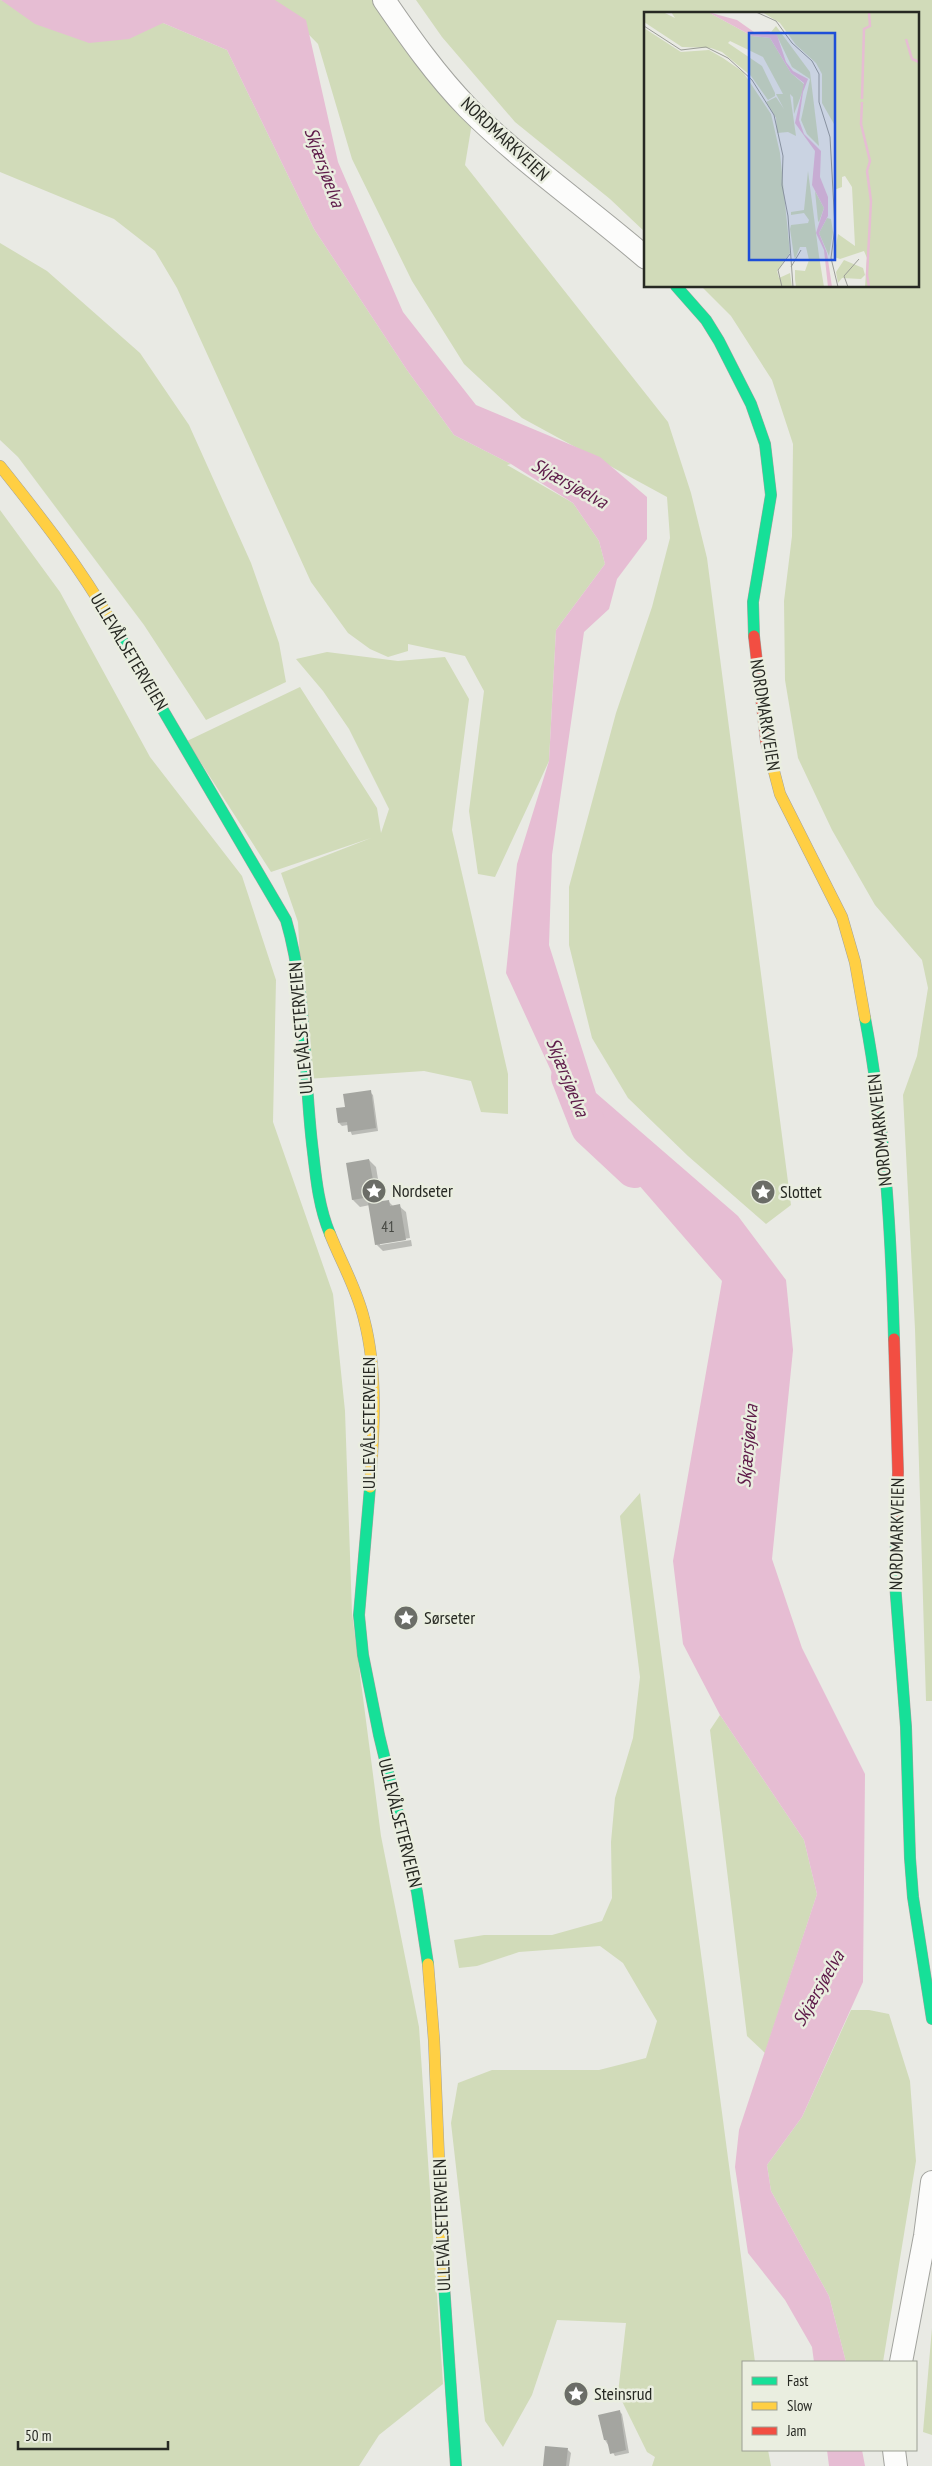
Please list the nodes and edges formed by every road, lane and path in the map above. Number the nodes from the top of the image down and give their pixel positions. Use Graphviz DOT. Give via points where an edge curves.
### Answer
graph roads {
  1 [pos="384,0"];
  2 [pos="644,256"];
  3 [pos="678,288"];
  4 [pos="0,466"];
  5 [pos="932,2019"];
  6 [pos="932,2182"];
  7 [pos="901,2361"];
  8 [pos="894,2451"];
  9 [pos="456,2466"];
  10 [pos="896,2466"];
  1 -- 2 [label="street, NORDMARKVEIEN" via="428,63 468,107 517,154"];
  3 -- 5 [label="street, NORDMARKVEIEN" via="706,320 719,341 750,404 764,444 771,495 753,602 755,653 766,741 780,794 842,917 855,962 873,1060 893,1306 898,1472 895,1583 906,1727 910,1858"];
  4 -- 9 [label="street, ULLEVÅLSETERVEIEN" via="95,594 270,890 286,920 296,958 308,1116 321,1207 357,1297 367,1331 372,1376 373,1431 359,1615 361,1644 381,1749 419,1903 430,1978 444,2294"];
  6 -- 7 [label="street"];
  8 -- 10 [label="street"];
}
